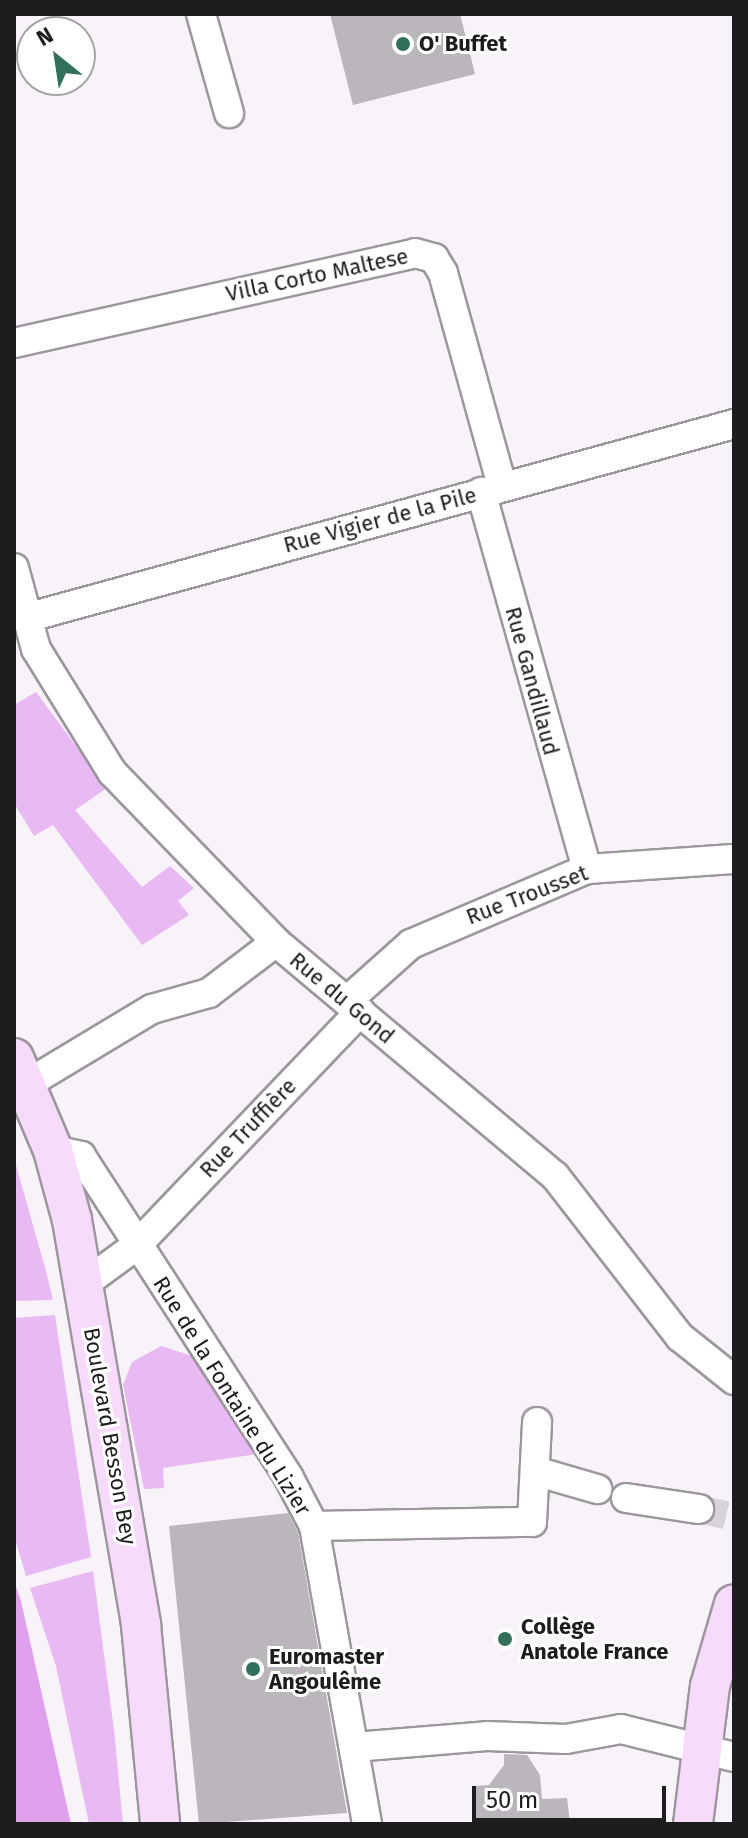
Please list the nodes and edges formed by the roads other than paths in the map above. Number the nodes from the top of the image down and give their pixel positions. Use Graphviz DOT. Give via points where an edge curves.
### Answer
graph roads {
  1 [pos="201,14"];
  2 [pos="229,113"];
  3 [pos="14,343"];
  4 [pos="734,424"];
  5 [pos="492,489"];
  6 [pos="14,568"];
  7 [pos="26,618"];
  8 [pos="734,859"];
  9 [pos="587,869"];
  10 [pos="276,942"];
  11 [pos="354,1006"];
  12 [pos="20,1071"];
  13 [pos="53,1150"];
  14 [pos="137,1245"];
  15 [pos="84,1284"];
  16 [pos="734,1380"];
  17 [pos="537,1422"];
  18 [pos="535,1471"];
  19 [pos="597,1489"];
  20 [pos="626,1498"];
  21 [pos="699,1509"];
  22 [pos="314,1526"];
  23 [pos="734,1604"];
  24 [pos="722,1686"];
  25 [pos="354,1747"];
  26 [pos="717,1754"];
  27 [pos="160,1824"];
  28 [pos="367,1824"];
  29 [pos="693,1824"];
  1 -- 2 [label="street"];
  3 -- 5 [label="street, Villa Corto Maltese" via="415,253 434,258"];
  4 -- 5 [label="street, Rue Vigier de la Pile"];
  5 -- 7 [label="street, Rue Vigier de la Pile"];
  5 -- 9 [label="street, Rue Gandillaud"];
  6 -- 7 [label="street, Rue du Gond"];
  7 -- 10 [label="street, Rue du Gond" via="51,677 112,772"];
  8 -- 9 [label="street, Rue Trousset"];
  9 -- 11 [label="street, Rue Trousset" via="411,944"];
  10 -- 11 [label="street, Rue du Gond"];
  10 -- 12 [label="street" via="209,993 152,1009"];
  11 -- 14 [label="street, Rue Truffière"];
  11 -- 16 [label="street, Rue du Gond" via="555,1176 680,1337"];
  12 -- 13 [label="main road, Boulevard Besson Bey"];
  13 -- 14 [label="street, Rue de la Fontaine du Lizier" via="81,1156"];
  13 -- 15 [label="main road, Boulevard Besson Bey"];
  14 -- 15 [label="street, Rue Truffière"];
  14 -- 22 [label="street, Rue de la Fontaine du Lizier" via="289,1478"];
  15 -- 27 [label="main road, Boulevard Besson Bey" via="141,1625"];
  17 -- 18 [label="street"];
  18 -- 19 [label="street"];
  18 -- 22 [label="street" via="532,1522"];
  20 -- 21 [label="street"];
  22 -- 25 [label="street, Rue de la Fontaine du Lizier"];
  23 -- 24 [label="main road"];
  24 -- 26 [label="main road"];
  25 -- 26 [label="street" via="487,1736 566,1739 621,1729"];
  25 -- 28 [label="street, Rue de la Fontaine du Lizier"];
  26 -- 29 [label="main road"];
}
